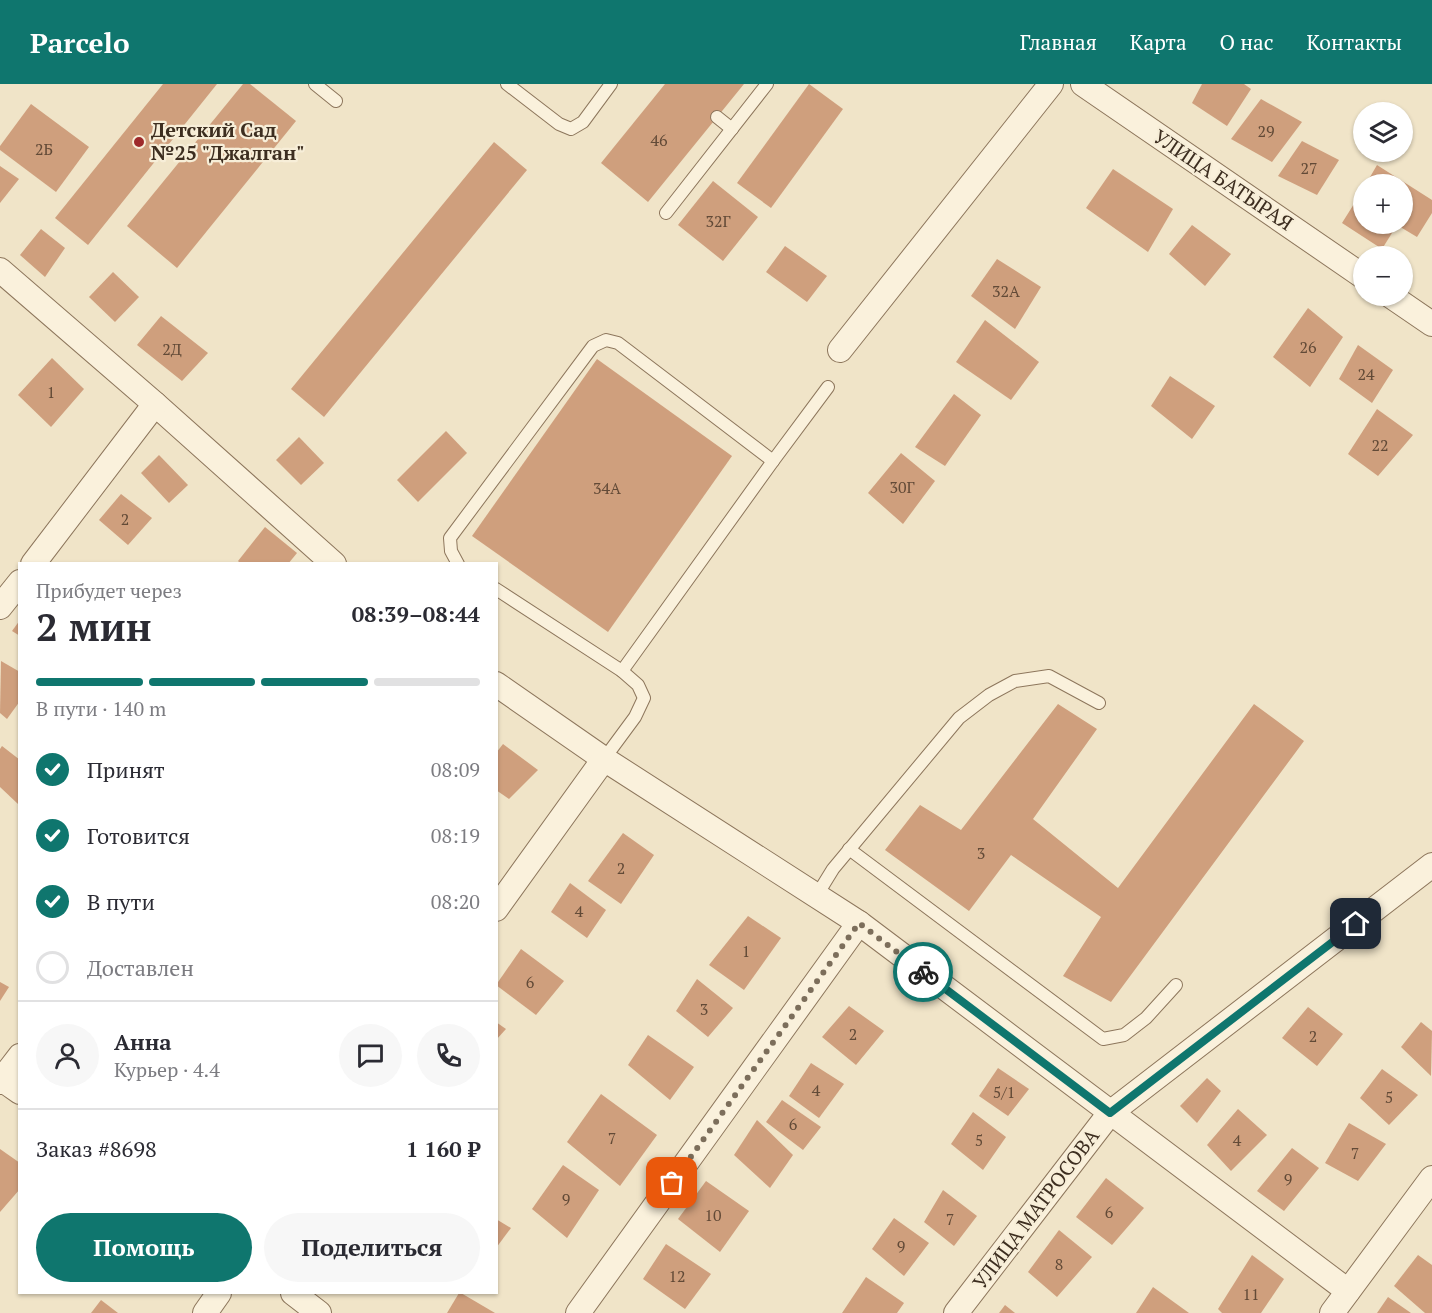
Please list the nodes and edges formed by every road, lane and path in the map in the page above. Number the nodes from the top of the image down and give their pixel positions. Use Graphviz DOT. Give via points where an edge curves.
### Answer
graph roads {
  1 [pos="315,84"];
  2 [pos="507,84"];
  3 [pos="611,84"];
  4 [pos="767,84"];
  5 [pos="1051,84"];
  6 [pos="1083,84"];
  7 [pos="336,101"];
  8 [pos="717,117"];
  9 [pos="732,129"];
  10 [pos="666,213"];
  11 [pos="1353,269"];
  12 [pos="0,270"];
  13 [pos="1406,306"];
  14 [pos="1432,324"];
  15 [pos="840,350"];
  16 [pos="828,387"];
  17 [pos="155,404"];
  18 [pos="773,461"];
  19 [pos="35,562"];
  20 [pos="332,562"];
  21 [pos="457,562"];
  22 [pos="18,584"];
  23 [pos="498,590"];
  24 [pos="0,607"];
  25 [pos="622,671"];
  26 [pos="498,685"];
  27 [pos="1099,703"];
  28 [pos="604,759"];
  29 [pos="849,849"];
  30 [pos="1432,865"];
  31 [pos="816,895"];
  32 [pos="498,906"];
  33 [pos="859,923"];
  34 [pos="1176,985"];
  35 [pos="18,1060"];
  36 [pos="5,1083"];
  37 [pos="1110,1113"];
  38 [pos="1432,1178"];
  39 [pos="1348,1291"];
  40 [pos="218,1294"];
  41 [pos="294,1294"];
  42 [pos="204,1313"];
  43 [pos="319,1313"];
  44 [pos="578,1313"];
  45 [pos="956,1313"];
  46 [pos="1332,1313"];
  1 -- 7 [label="lane"];
  2 -- 3 [label="lane" via="571,129 583,122"];
  4 -- 9 [label="lane"];
  5 -- 15 [label="street"];
  6 -- 11 [label="street, УЛИЦА БАТЫРАЯ"];
  8 -- 9 [label="lane"];
  9 -- 10 [label="lane"];
  12 -- 17 [label="street"];
  13 -- 14 [label="street"];
  16 -- 18 [label="lane"];
  17 -- 19 [label="street"];
  17 -- 20 [label="street"];
  18 -- 21 [label="lane" via="618,343 606,340 592,346 450,538"];
  18 -- 25 [label="lane"];
  22 -- 24 [label="street"];
  23 -- 25 [label="lane"];
  25 -- 28 [label="lane" via="638,685 644,698"];
  26 -- 28 [label="street"];
  27 -- 29 [label="lane" via="1049,676 1015,681 989,695 958,718"];
  28 -- 31 [label="street"];
  28 -- 32 [label="street"];
  29 -- 31 [label="lane"];
  29 -- 34 [label="lane" via="1103,1040 1124,1035"];
  30 -- 37 [label="street, УЛИЦА МАТРОСОВА"];
  31 -- 33 [label="street"];
  33 -- 37 [label="street"];
  33 -- 44 [label="street"];
  35 -- 36 [label="street"];
  37 -- 39 [label="street"];
  37 -- 45 [label="street, УЛИЦА МАТРОСОВА"];
  38 -- 39 [label="street"];
  39 -- 46 [label="street"];
  40 -- 42 [label="street"];
  41 -- 43 [label="street"];
}
